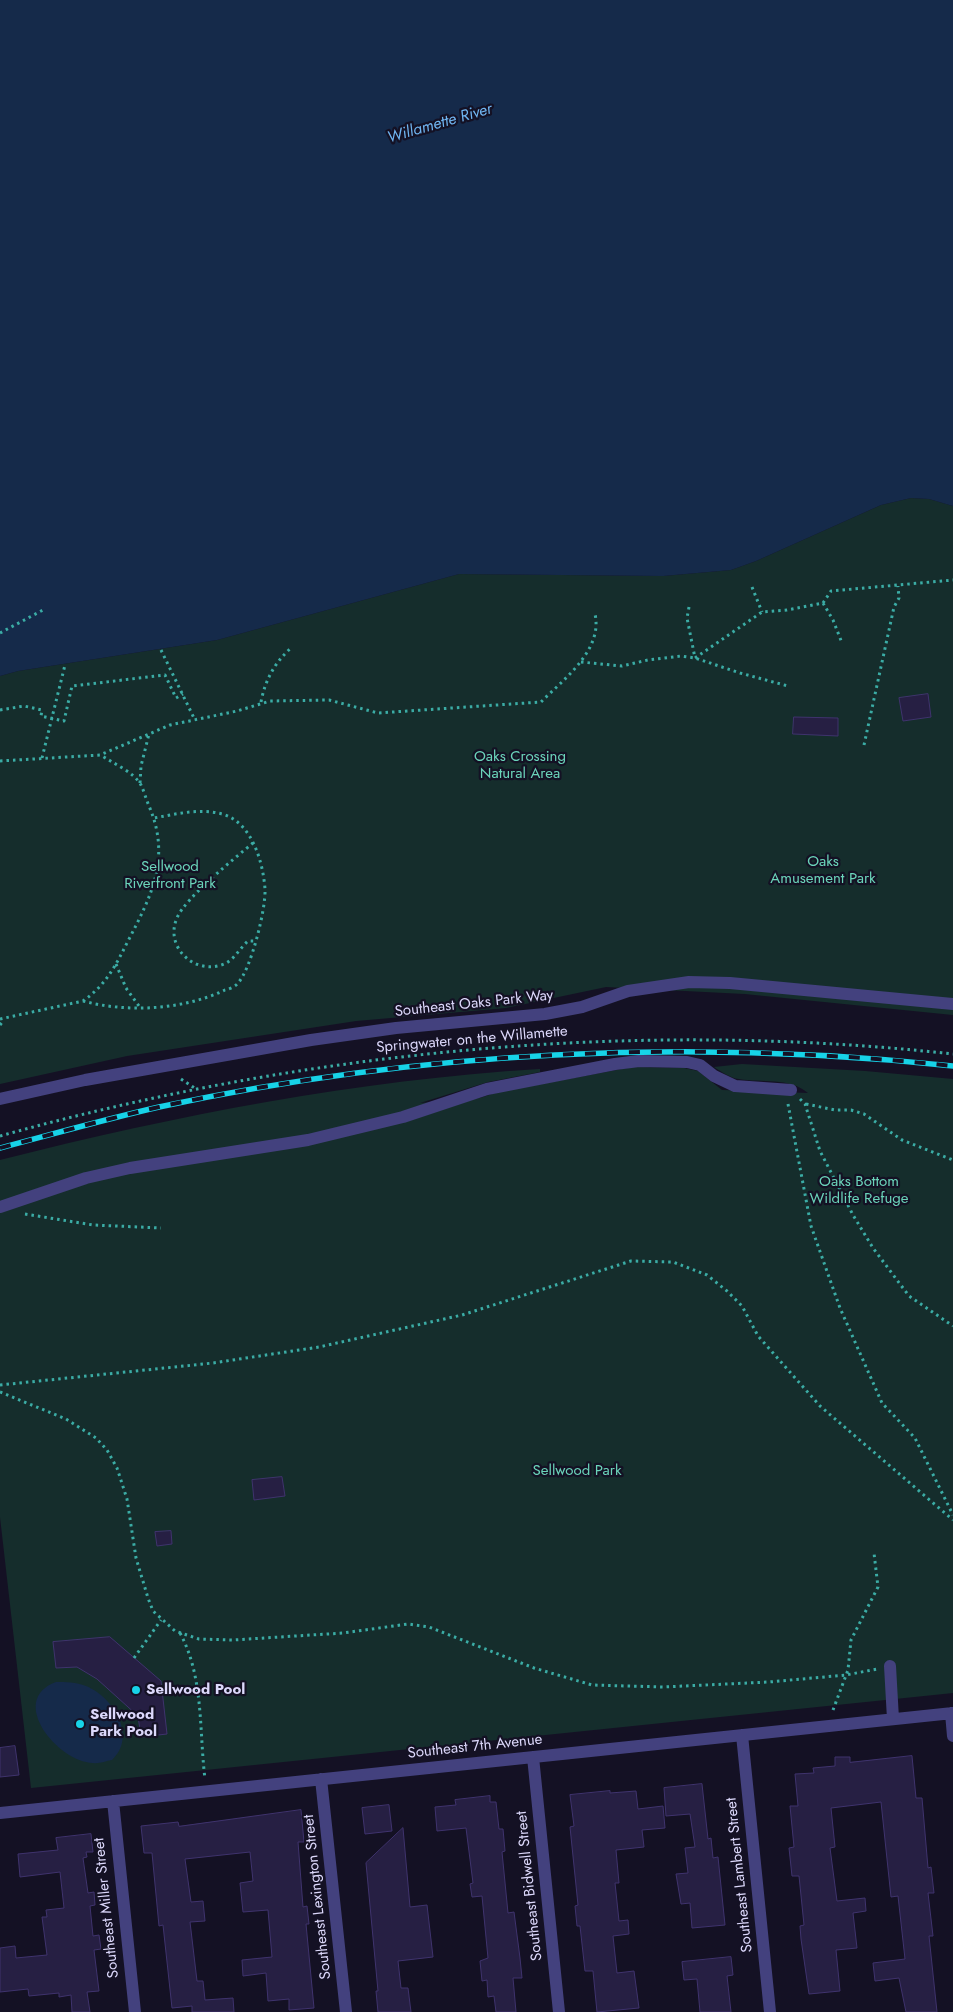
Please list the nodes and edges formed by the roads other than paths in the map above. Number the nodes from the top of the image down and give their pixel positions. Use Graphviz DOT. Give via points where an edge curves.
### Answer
graph roads {
  1 [pos="953,1004"];
  2 [pos="791,1090"];
  3 [pos="0,1099"];
  4 [pos="0,1207"];
  5 [pos="890,1666"];
  6 [pos="952,1713"];
  7 [pos="893,1719"];
  8 [pos="742,1735"];
  9 [pos="953,1736"];
  10 [pos="533,1757"];
  11 [pos="321,1779"];
  12 [pos="113,1801"];
  13 [pos="0,1813"];
  14 [pos="135,2012"];
  15 [pos="346,2012"];
  16 [pos="559,2012"];
  17 [pos="770,2012"];
  1 -- 3 [label="street, Southeast Oaks Park Way" via="738,983 689,982 628,991 582,1007 545,1014 396,1028 311,1040 85,1080"];
  2 -- 4 [label="street" via="735,1086 700,1065 687,1062 614,1064 487,1089 403,1117 308,1140 104,1174"];
  5 -- 7 [label="street"];
  6 -- 7 [label="street, Southeast 7th Avenue"];
  6 -- 9 [label="street"];
  7 -- 8 [label="street, Southeast 7th Avenue"];
  8 -- 10 [label="street, Southeast 7th Avenue"];
  8 -- 17 [label="street, Southeast Lambert Street"];
  10 -- 11 [label="street, Southeast 7th Avenue"];
  10 -- 16 [label="street, Southeast Bidwell Street"];
  11 -- 12 [label="street, Southeast 7th Avenue"];
  11 -- 15 [label="street, Southeast Lexington Street"];
  12 -- 13 [label="street, Southeast 7th Avenue"];
  12 -- 14 [label="street, Southeast Miller Street"];
}
